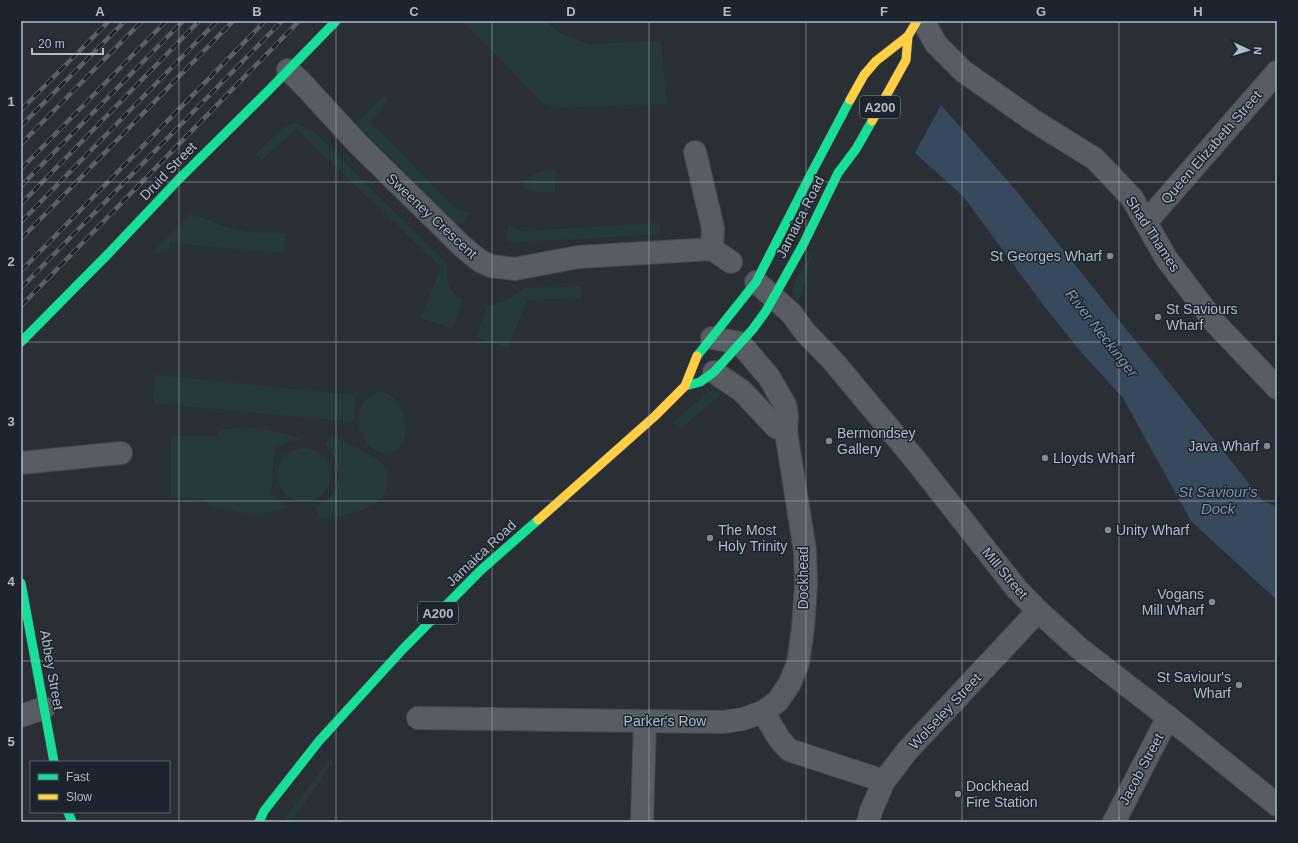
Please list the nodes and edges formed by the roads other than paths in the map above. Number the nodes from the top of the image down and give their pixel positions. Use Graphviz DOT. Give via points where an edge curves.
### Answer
graph roads {
  1 [pos="336,21"];
  2 [pos="917,21"];
  3 [pos="916,28"];
  4 [pos="288,70"];
  5 [pos="1277,72"];
  6 [pos="695,152"];
  7 [pos="1146,222"];
  8 [pos="712,249"];
  9 [pos="730,262"];
  10 [pos="756,282"];
  11 [pos="774,298"];
  12 [pos="712,338"];
  13 [pos="21,342"];
  14 [pos="740,343"];
  15 [pos="714,372"];
  16 [pos="685,386"];
  17 [pos="1277,388"];
  18 [pos="786,432"];
  19 [pos="121,453"];
  20 [pos="21,464"];
  21 [pos="21,583"];
  22 [pos="1038,611"];
  23 [pos="44,708"];
  24 [pos="763,712"];
  25 [pos="21,716"];
  26 [pos="1168,717"];
  27 [pos="418,718"];
  28 [pos="645,721"];
  29 [pos="54,761"];
  30 [pos="884,781"];
  31 [pos="1277,805"];
  32 [pos="264,811"];
  33 [pos="250,818"];
  34 [pos="259,822"];
  35 [pos="642,822"];
  36 [pos="868,822"];
  37 [pos="1114,822"];
  1 -- 4 [label="main road, Druid Street"];
  2 -- 3 [label="main road, Jamaica Road / A200"];
  3 -- 7 [label="street, Shad Thames" via="963,71 1034,121 1095,159 1132,198"];
  3 -- 10 [label="main road, Jamaica Road / A200" via="876,60 864,75"];
  3 -- 11 [label="main road, Jamaica Road / A200" via="902,69 856,149 838,173"];
  4 -- 8 [label="street, Sweeney Crescent" via="358,144 458,242 480,261 491,266 516,269 578,257"];
  4 -- 13 [label="main road, Druid Street"];
  5 -- 7 [label="street, Queen Elizabeth Street"];
  6 -- 8 [label="street" via="713,228"];
  7 -- 17 [label="street, Shad Thames" via="1166,258 1216,324"];
  8 -- 9 [label="street"];
  10 -- 11 [label="street"];
  10 -- 12 [label="main road, Jamaica Road / A200"];
  11 -- 14 [label="main road, Jamaica Road / A200"];
  11 -- 22 [label="street, Mill Street" via="791,312 805,332 833,361 1016,588"];
  12 -- 14 [label="street"];
  12 -- 16 [label="main road, Jamaica Road / A200" via="696,357"];
  14 -- 15 [label="main road, Jamaica Road / A200"];
  14 -- 18 [label="street, Dockhead" via="769,377 785,405"];
  15 -- 16 [label="main road, Jamaica Road / A200" via="700,382"];
  15 -- 18 [label="street" via="736,387 776,427"];
  16 -- 32 [label="main road, Jamaica Road / A200" via="655,416 481,570 414,637 319,741"];
  18 -- 24 [label="street, Dockhead" via="805,551 803,628 798,663 790,684 778,701"];
  19 -- 20 [label="street"];
  21 -- 23 [label="main road, Abbey Street"];
  22 -- 26 [label="street, Mill Street" via="1080,649"];
  22 -- 30 [label="street, Wolseley Street" via="907,751"];
  23 -- 25 [label="street"];
  23 -- 29 [label="main road, Abbey Street"];
  24 -- 28 [label="street, Parker's Row" via="723,722"];
  24 -- 30 [label="street" via="788,750"];
  26 -- 31 [label="street, Mill Street"];
  26 -- 37 [label="street, Jacob Street"];
  27 -- 28 [label="street, Parker's Row"];
  28 -- 35 [label="street"];
  30 -- 36 [label="street, Wolseley Street"];
  32 -- 33 [label="main road, Jamaica Road / A200"];
  32 -- 34 [label="main road, Jamaica Road / A200"];
}
